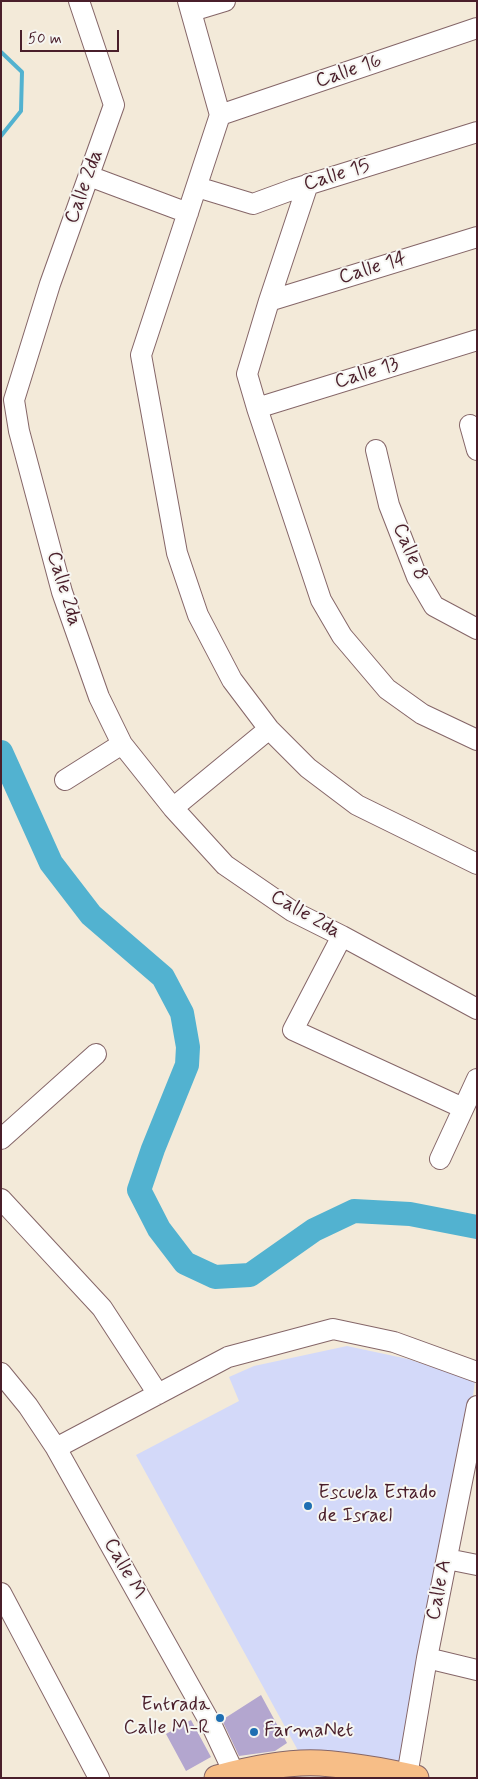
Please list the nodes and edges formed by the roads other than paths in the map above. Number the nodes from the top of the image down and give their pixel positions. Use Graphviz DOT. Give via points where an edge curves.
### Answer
graph roads {
  1 [pos="79,1"];
  2 [pos="225,1"];
  3 [pos="190,6"];
  4 [pos="477,28"];
  5 [pos="220,116"];
  6 [pos="477,132"];
  7 [pos="88,176"];
  8 [pos="308,184"];
  9 [pos="197,186"];
  10 [pos="188,212"];
  11 [pos="477,236"];
  12 [pos="269,301"];
  13 [pos="477,340"];
  14 [pos="257,408"];
  15 [pos="470,425"];
  16 [pos="376,450"];
  17 [pos="477,450"];
  18 [pos="477,629"];
  19 [pos="269,729"];
  20 [pos="477,740"];
  21 [pos="122,744"];
  22 [pos="65,780"];
  23 [pos="173,808"];
  24 [pos="477,864"];
  25 [pos="342,936"];
  26 [pos="477,1009"];
  27 [pos="96,1054"];
  28 [pos="477,1079"];
  29 [pos="463,1108"];
  30 [pos="1,1139"];
  31 [pos="440,1159"];
  32 [pos="1,1199"];
  33 [pos="477,1372"];
  34 [pos="1,1373"];
  35 [pos="158,1394"];
  36 [pos="476,1410"];
  37 [pos="56,1448"];
  38 [pos="447,1559"];
  39 [pos="477,1565"];
  40 [pos="1,1593"];
  41 [pos="427,1658"];
  42 [pos="477,1670"];
  43 [pos="365,1773"];
  44 [pos="225,1776"];
  45 [pos="412,1777"];
  46 [pos="99,1778"];
  1 -- 7 [label="street, Calle 2da" via="114,105"];
  2 -- 3 [label="street"];
  3 -- 5 [label="street"];
  4 -- 5 [label="street, Calle 16"];
  5 -- 9 [label="street"];
  6 -- 8 [label="street, Calle 15"];
  7 -- 10 [label="street"];
  7 -- 21 [label="street, Calle 2da" via="14,400 19,431 62,592 99,697"];
  8 -- 9 [label="street, Calle 15" via="253,204"];
  8 -- 12 [label="street"];
  9 -- 10 [label="street"];
  10 -- 19 [label="street" via="141,355 177,553 198,615 232,680"];
  11 -- 12 [label="street, Calle 14"];
  12 -- 14 [label="street" via="247,374"];
  13 -- 14 [label="street, Calle 13"];
  14 -- 20 [label="street" via="321,600 342,636 387,689 422,714"];
  15 -- 17 [label="street"];
  16 -- 18 [label="street, Calle 8" via="389,505 417,577 434,606"];
  19 -- 23 [label="street"];
  19 -- 24 [label="street" via="308,768 358,805"];
  21 -- 22 [label="street"];
  21 -- 23 [label="street, Calle 2da"];
  23 -- 25 [label="street, Calle 2da" via="225,864 292,911"];
  25 -- 26 [label="street, Calle 2da"];
  25 -- 29 [label="street" via="293,1030"];
  27 -- 30 [label="street"];
  28 -- 29 [label="street"];
  29 -- 31 [label="street"];
  32 -- 35 [label="street" via="102,1308"];
  33 -- 35 [label="street" via="394,1342 333,1329 228,1356"];
  34 -- 37 [label="street, Calle M"];
  35 -- 37 [label="street"];
  36 -- 38 [label="street, Calle A"];
  37 -- 44 [label="street, Calle M" via="212,1726"];
  38 -- 39 [label="street"];
  38 -- 41 [label="street, Calle A"];
  40 -- 46 [label="street"];
  41 -- 42 [label="street"];
  41 -- 45 [label="street, Calle A"];
  43 -- 44 [label="main road" via="319,1763 276,1765"];
  43 -- 45 [label="main road"];
}
